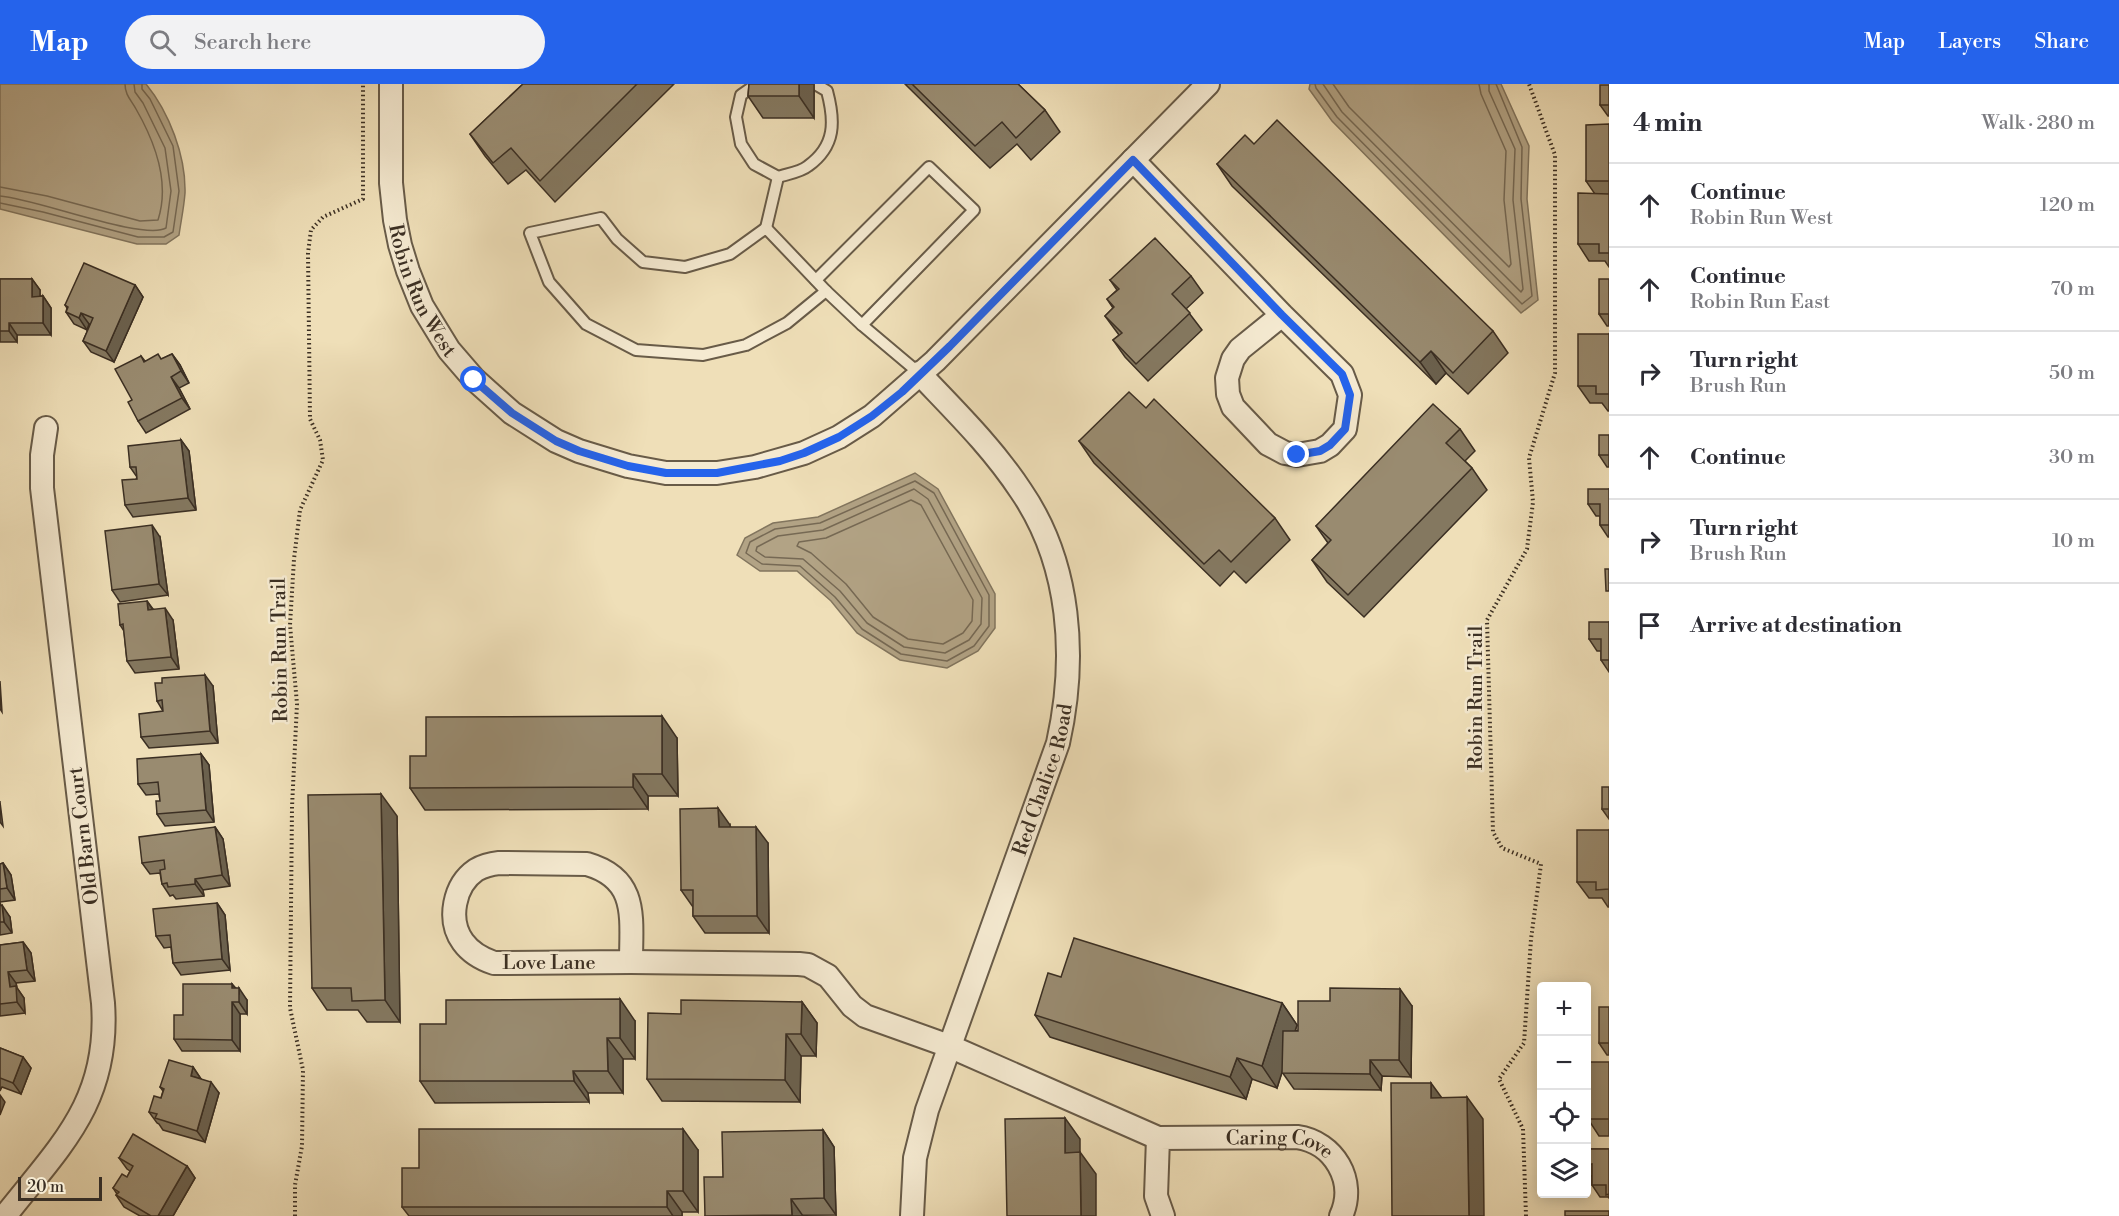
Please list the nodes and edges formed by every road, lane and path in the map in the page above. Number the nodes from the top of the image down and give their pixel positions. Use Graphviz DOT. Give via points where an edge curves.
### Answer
graph roads {
  1 [pos="363,84"];
  2 [pos="391,84"];
  3 [pos="757,84"];
  4 [pos="815,84"];
  5 [pos="1208,84"];
  6 [pos="1529,84"];
  7 [pos="1133,160"];
  8 [pos="778,177"];
  9 [pos="766,228"];
  10 [pos="816,280"];
  11 [pos="826,291"];
  12 [pos="1282,315"];
  13 [pos="862,325"];
  14 [pos="920,373"];
  15 [pos="46,428"];
  16 [pos="631,962"];
  17 [pos="949,1046"];
  18 [pos="1158,1138"];
  19 [pos="5,1216"];
  20 [pos="295,1216"];
  21 [pos="912,1216"];
  22 [pos="1163,1216"];
  23 [pos="1341,1216"];
  24 [pos="1526,1216"];
  1 -- 20 [label="path, Robin Run Trail" via="363,199 323,217 312,230 308,253 310,419 320,440 322,459 300,510 290,625 297,704 290,1008 303,1070 302,1146 295,1185"];
  2 -- 14 [label="street, Robin Run West" via="394,212 408,271 422,306 442,340 474,380 512,413 556,441 603,459 666,473 717,473 755,467 804,453 845,434 902,392"];
  3 -- 8 [label="lane" via="741,95 736,117 741,144 754,164"];
  4 -- 8 [label="lane" via="827,91 833,115 828,146 808,167"];
  5 -- 7 [label="street, Robin Run West"];
  6 -- 24 [label="path, Robin Run Trail" via="1555,155 1555,373 1529,458 1533,502 1527,549 1487,620 1492,832 1502,848 1541,864 1524,1043 1499,1079 1523,1129"];
  7 -- 12 [label="street"];
  7 -- 14 [label="street, Robin Run West"];
  8 -- 9 [label="lane"];
  9 -- 10 [label="lane"];
  9 -- 11 [label="lane" via="730,254 685,267 643,262 601,218 530,233 549,282 586,324 636,350 703,355 746,345 787,323"];
  10 -- 11 [label="lane"];
  10 -- 13 [label="lane" via="929,167 974,210"];
  11 -- 13 [label="lane"];
  12 -- 12 [label="street" via="1342,374 1350,395 1345,429 1320,451 1285,453 1268,444 1233,407 1227,384 1233,359 1240,348"];
  13 -- 14 [label="lane"];
  14 -- 17 [label="street, Red Chalice Road" via="990,448 1028,501 1054,561 1064,599 1068,639 1067,691 1058,742"];
  15 -- 19 [label="street, Old Barn Court" via="42,488 104,1031 98,1070 84,1110"];
  16 -- 16 [label="street, Love Lane" via="629,899 619,881 601,868 587,864 486,865 475,871 459,892 454,911 463,942 494,963"];
  16 -- 17 [label="street, Love Lane" via="808,966 828,976 865,1016"];
  17 -- 18 [label="street, Caring Cove"];
  17 -- 21 [label="street, Red Chalice Road" via="920,1133 913,1171"];
  18 -- 22 [label="street" via="1156,1196"];
  18 -- 23 [label="street, Caring Cove" via="1309,1138 1330,1151 1343,1172 1346,1197"];
}
